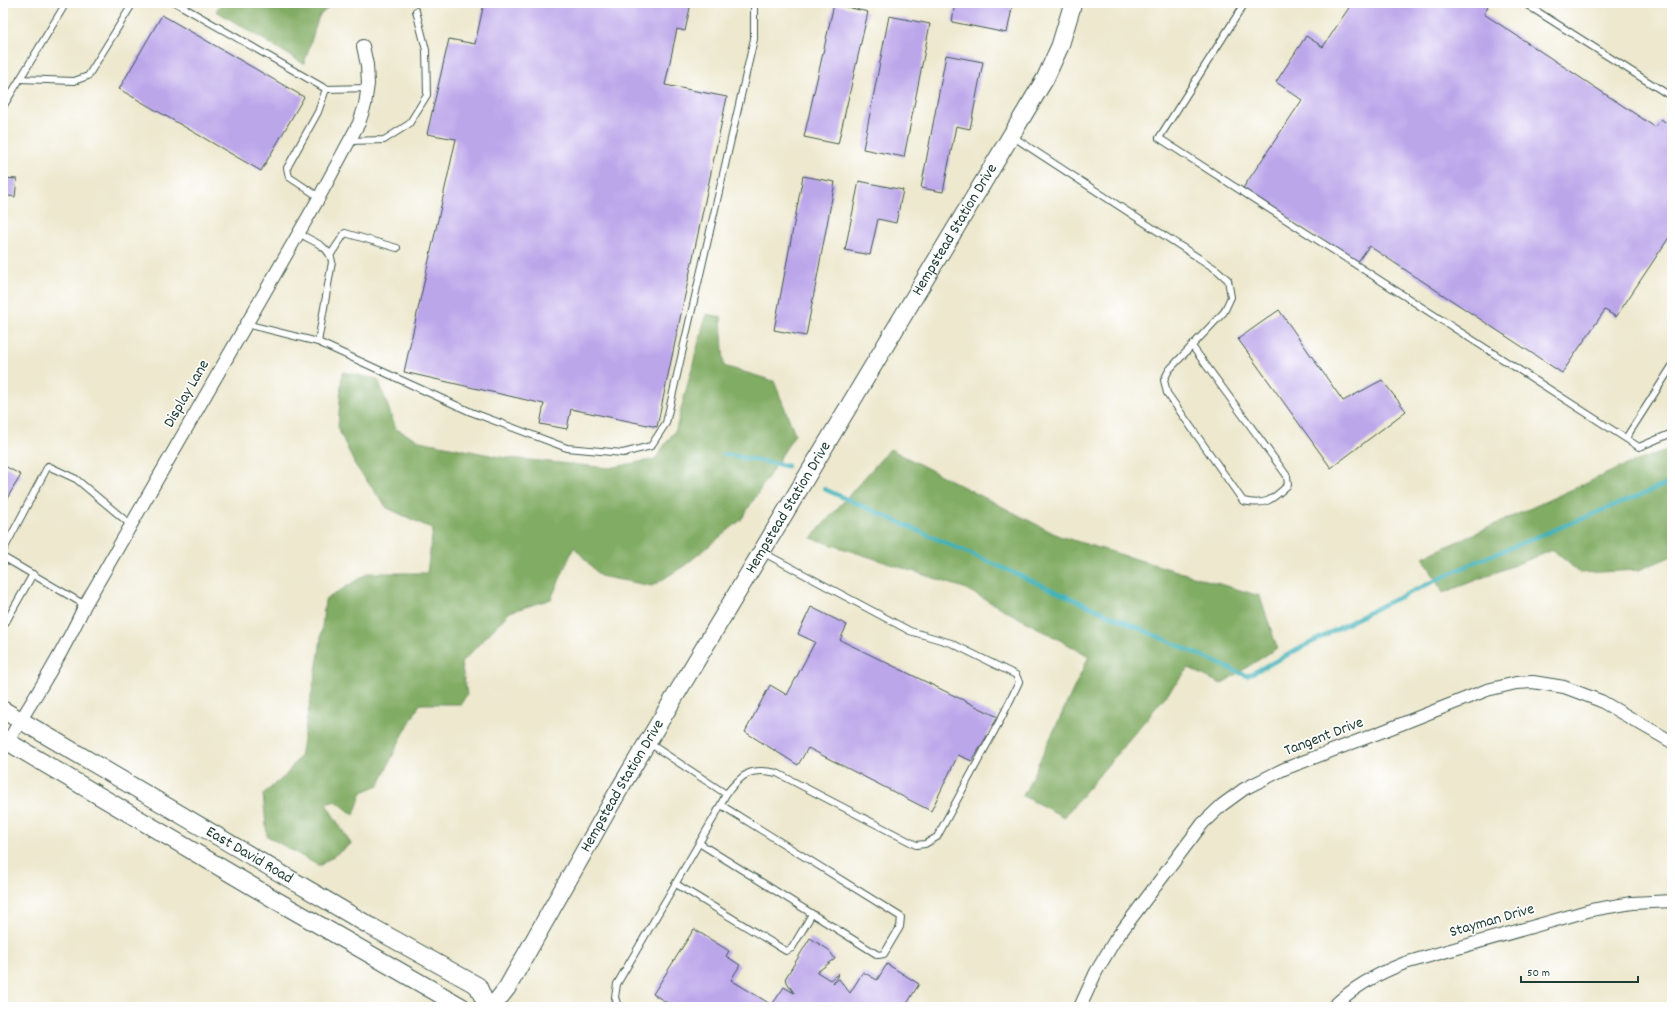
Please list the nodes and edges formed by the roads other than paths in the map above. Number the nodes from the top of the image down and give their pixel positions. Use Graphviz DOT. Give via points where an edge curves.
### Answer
graph roads {
  1 [pos="66,3"];
  2 [pos="133,3"];
  3 [pos="176,3"];
  4 [pos="754,3"];
  5 [pos="1073,3"];
  6 [pos="1245,3"];
  7 [pos="1524,3"];
  8 [pos="416,11"];
  9 [pos="363,46"];
  10 [pos="20,79"];
  11 [pos="368,88"];
  12 [pos="326,89"];
  13 [pos="1672,96"];
  14 [pos="3,108"];
  15 [pos="1011,136"];
  16 [pos="349,141"];
  17 [pos="319,196"];
  18 [pos="298,233"];
  19 [pos="397,248"];
  20 [pos="331,254"];
  21 [pos="246,324"];
  22 [pos="318,342"];
  23 [pos="1192,346"];
  24 [pos="1672,366"];
  25 [pos="1672,434"];
  26 [pos="1626,438"];
  27 [pos="131,525"];
  28 [pos="3,551"];
  29 [pos="762,552"];
  30 [pos="3,557"];
  31 [pos="33,574"];
  32 [pos="85,605"];
  33 [pos="3,627"];
  34 [pos="3,710"];
  35 [pos="21,720"];
  36 [pos="648,742"];
  37 [pos="1672,742"];
  38 [pos="4,743"];
  39 [pos="726,794"];
  40 [pos="721,805"];
  41 [pos="699,843"];
  42 [pos="676,884"];
  43 [pos="1672,900"];
  44 [pos="812,914"];
  45 [pos="462,1007"];
  46 [pos="487,1007"];
  47 [pos="492,1007"];
  48 [pos="618,1007"];
  49 [pos="1080,1007"];
  50 [pos="1333,1007"];
  1 -- 10 [label="lane"];
  2 -- 10 [label="lane" via="88,76 74,81"];
  3 -- 12 [label="lane"];
  4 -- 22 [label="lane" via="754,39 666,423 651,446 623,453 567,448 471,412"];
  5 -- 15 [label="street, Hempstead Station Drive" via="1060,46 1045,79"];
  6 -- 26 [label="lane" via="1159,138"];
  7 -- 13 [label="lane"];
  8 -- 16 [label="lane" via="426,50 427,95 409,124 384,140"];
  9 -- 11 [label="street, Display Lane"];
  10 -- 14 [label="lane"];
  11 -- 12 [label="lane"];
  11 -- 16 [label="street, Display Lane" via="359,123"];
  12 -- 17 [label="lane" via="318,112 287,168 289,177"];
  15 -- 23 [label="lane" via="1217,270 1228,280 1231,297 1224,312"];
  15 -- 29 [label="street, Hempstead Station Drive"];
  16 -- 17 [label="street, Display Lane"];
  17 -- 18 [label="street, Display Lane"];
  18 -- 20 [label="lane"];
  18 -- 21 [label="street, Display Lane"];
  19 -- 20 [label="lane" via="345,233"];
  20 -- 22 [label="lane" via="332,262"];
  21 -- 22 [label="lane"];
  21 -- 27 [label="street, Display Lane"];
  23 -- 23 [label="lane" via="1169,370 1164,380 1167,393 1243,501 1256,504 1272,499 1288,485 1287,476"];
  24 -- 26 [label="lane"];
  25 -- 26 [label="lane" via="1639,447"];
  27 -- 28 [label="lane" via="76,479 48,466"];
  27 -- 32 [label="street, Display Lane"];
  29 -- 36 [label="street, Hempstead Station Drive"];
  29 -- 39 [label="lane" via="910,631 951,643 1016,676 1019,682 937,837 925,844 916,845 777,773 752,771 736,781"];
  30 -- 31 [label="lane"];
  31 -- 32 [label="lane"];
  31 -- 33 [label="lane"];
  32 -- 35 [label="street, Display Lane"];
  34 -- 35 [label="street, East David Road"];
  35 -- 38 [label="street, Display Lane"];
  35 -- 46 [label="street, East David Road" via="370,926 478,986"];
  36 -- 39 [label="lane"];
  36 -- 47 [label="street, Hempstead Station Drive" via="507,988"];
  37 -- 49 [label="street, Tangent Drive" via="1601,701 1564,687 1534,682 1516,683 1487,690 1284,769 1244,789 1203,823 1115,940 1096,972"];
  38 -- 45 [label="street, East David Road"];
  39 -- 40 [label="lane"];
  40 -- 41 [label="lane"];
  40 -- 44 [label="lane" via="901,917 900,927 884,954 878,955"];
  41 -- 42 [label="lane"];
  41 -- 44 [label="lane"];
  42 -- 44 [label="lane" via="786,951 792,948"];
  42 -- 48 [label="lane" via="617,984 615,997"];
  43 -- 50 [label="street, Stayman Drive" via="1632,902 1591,910 1405,962 1356,988"];
}
